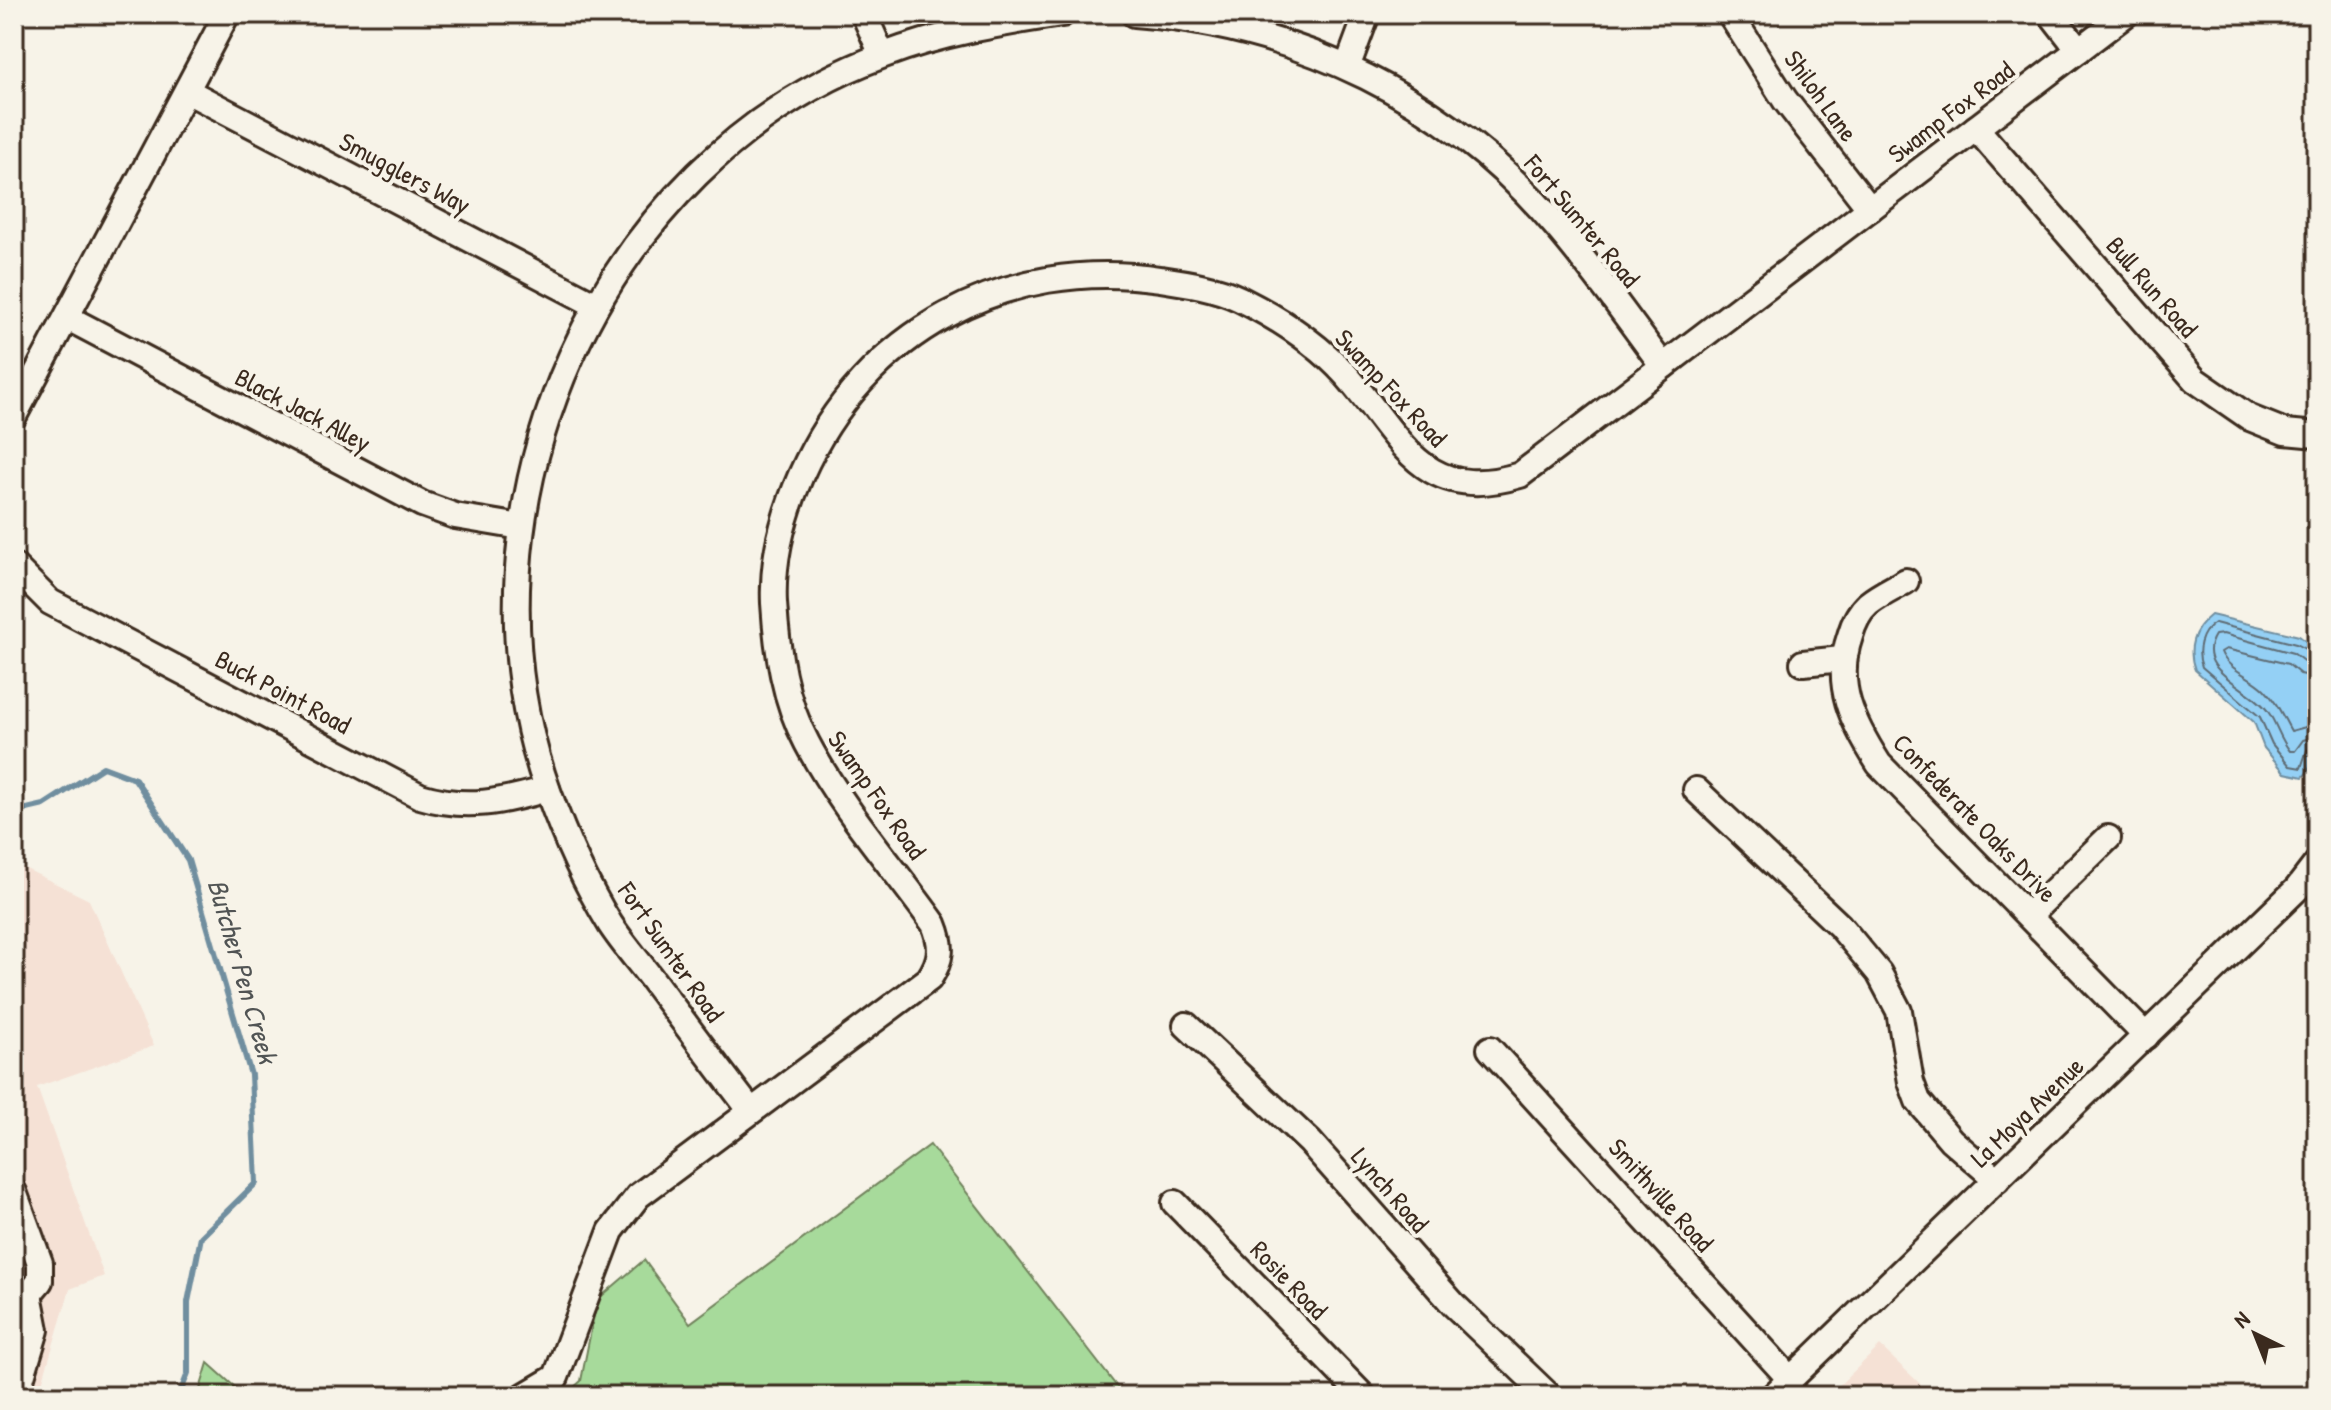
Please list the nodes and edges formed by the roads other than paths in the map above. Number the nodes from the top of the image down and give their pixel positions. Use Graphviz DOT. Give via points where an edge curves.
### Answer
graph roads {
  1 [pos="227,14"];
  2 [pos="864,14"];
  3 [pos="1062,14"];
  4 [pos="1134,14"];
  5 [pos="1367,14"];
  6 [pos="1730,14"];
  7 [pos="2051,14"];
  8 [pos="2126,14"];
  9 [pos="2079,50"];
  10 [pos="882,55"];
  11 [pos="1348,65"];
  12 [pos="187,91"];
  13 [pos="1976,128"];
  14 [pos="1870,209"];
  15 [pos="596,305"];
  16 [pos="68,318"];
  17 [pos="1663,366"];
  18 [pos="14,416"];
  19 [pos="2317,435"];
  20 [pos="521,527"];
  21 [pos="14,566"];
  22 [pos="1906,581"];
  23 [pos="1842,659"];
  24 [pos="1803,663"];
  25 [pos="547,789"];
  26 [pos="1696,790"];
  27 [pos="2108,838"];
  28 [pos="2317,863"];
  29 [pos="2029,915"];
  30 [pos="1186,1025"];
  31 [pos="2146,1036"];
  32 [pos="1490,1049"];
  33 [pos="751,1111"];
  34 [pos="1997,1180"];
  35 [pos="14,1192"];
  36 [pos="1175,1203"];
  37 [pos="22,1297"];
  38 [pos="1781,1388"];
  39 [pos="16,1396"];
  40 [pos="524,1396"];
  41 [pos="1363,1396"];
  42 [pos="1549,1396"];
  1 -- 12 [label="street"];
  2 -- 10 [label="street"];
  3 -- 10 [label="street, Fort Sumter Road" via="951,34"];
  4 -- 11 [label="street, Fort Sumter Road" via="1221,26"];
  5 -- 11 [label="street"];
  6 -- 14 [label="street, Shiloh Lane" via="1785,100"];
  7 -- 9 [label="street"];
  8 -- 9 [label="street, Swamp Fox Road"];
  9 -- 13 [label="street, Swamp Fox Road"];
  10 -- 15 [label="street, Fort Sumter Road" via="778,110 695,177 626,259"];
  11 -- 17 [label="street, Fort Sumter Road" via="1417,104 1488,156 1556,226"];
  12 -- 15 [label="street, Smugglers Way"];
  12 -- 16 [label="street"];
  13 -- 14 [label="street, Swamp Fox Road"];
  13 -- 19 [label="street, Bull Run Road" via="2195,380 2250,418 2285,432"];
  14 -- 17 [label="street, Swamp Fox Road"];
  15 -- 20 [label="street, Fort Sumter Road" via="550,402 534,453"];
  16 -- 18 [label="street"];
  16 -- 20 [label="street, Black Jack Alley" via="412,499 455,516"];
  17 -- 33 [label="street, Swamp Fox Road" via="1520,475 1493,483 1463,483 1439,477 1417,463 1346,374 1314,345 1237,298 1198,285 1123,273 1067,275 1017,285 930,322 896,346 831,417 791,498 779,541 774,595 777,650 805,741 934,924 941,942 940,962 929,979"];
  20 -- 25 [label="street, Fort Sumter Road" via="516,615 521,674"];
  21 -- 25 [label="street, Buck Point Road" via="50,602 420,796 446,804 483,805"];
  22 -- 23 [label="street, Confederate Oaks Drive" via="1868,605 1854,624"];
  23 -- 24 [label="street"];
  23 -- 29 [label="street, Confederate Oaks Drive" via="1844,691 1855,727 1879,764"];
  25 -- 33 [label="street, Fort Sumter Road" via="610,924"];
  26 -- 34 [label="street" via="1840,926 1879,973 1899,1011 1918,1101 1932,1121"];
  27 -- 29 [label="street"];
  28 -- 31 [label="street, La Moya Avenue" via="2297,889"];
  29 -- 31 [label="street, Confederate Oaks Drive"];
  30 -- 42 [label="street, Lynch Road" via="1310,1142 1454,1305"];
  31 -- 34 [label="street, La Moya Avenue"];
  32 -- 38 [label="street, Smithville Road"];
  33 -- 40 [label="street, Swamp Fox Road" via="638,1196 611,1231 556,1377"];
  34 -- 38 [label="street, La Moya Avenue"];
  35 -- 37 [label="street" via="40,1263 40,1281"];
  36 -- 41 [label="street, Rosie Road"];
  37 -- 39 [label="street" via="36,1330"];
}
